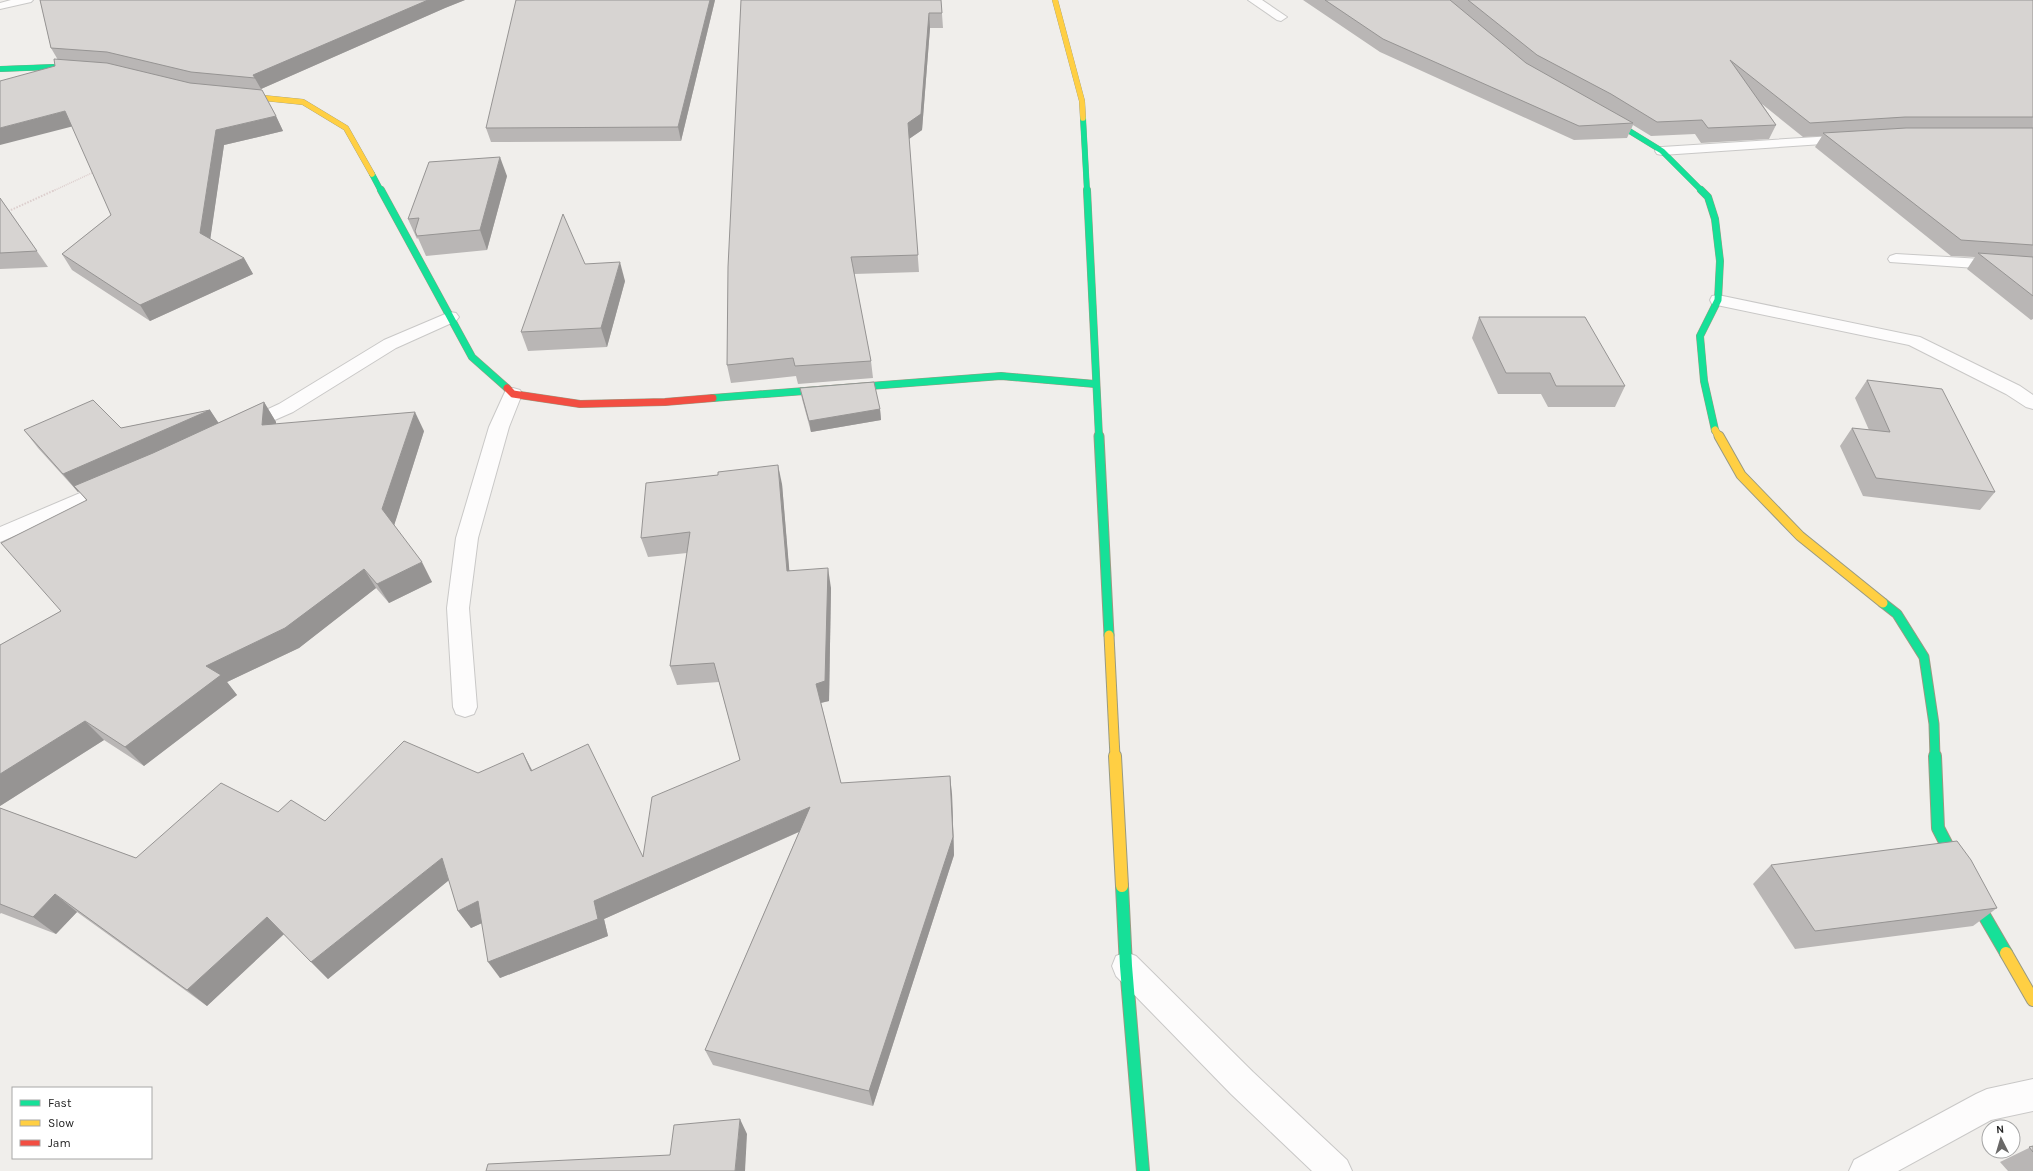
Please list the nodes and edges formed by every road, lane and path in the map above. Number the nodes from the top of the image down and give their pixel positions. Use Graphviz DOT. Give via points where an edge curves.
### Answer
graph roads {
  1 [pos="27,0"];
  2 [pos="1055,0"];
  3 [pos="1254,0"];
  4 [pos="0,6"];
  5 [pos="1281,17"];
  6 [pos="0,69"];
  7 [pos="92,70"];
  8 [pos="225,94"];
  9 [pos="1595,110"];
  10 [pos="1861,138"];
  11 [pos="1662,151"];
  12 [pos="101,169"];
  13 [pos="0,215"];
  14 [pos="1896,259"];
  15 [pos="2033,267"];
  16 [pos="1718,300"];
  17 [pos="450,317"];
  18 [pos="1095,384"];
  19 [pos="513,394"];
  20 [pos="2033,403"];
  21 [pos="230,434"];
  22 [pos="131,479"];
  23 [pos="0,534"];
  24 [pos="465,707"];
  25 [pos="1126,966"];
  26 [pos="2033,1000"];
  27 [pos="2033,1095"];
  28 [pos="1143,1171"];
  29 [pos="1336,1171"];
  30 [pos="1865,1171"];
  1 -- 4 [label="street"];
  2 -- 18 [label="street" via="1082,101"];
  3 -- 5 [label="street"];
  6 -- 7 [label="street" via="53,67"];
  8 -- 17 [label="street" via="303,102 346,128"];
  9 -- 11 [label="street"];
  10 -- 11 [label="street"];
  11 -- 16 [label="street" via="1708,197 1715,219 1720,261"];
  12 -- 13 [label="path"];
  14 -- 15 [label="street"];
  16 -- 20 [label="street" via="1914,342 2013,390"];
  16 -- 26 [label="street" via="1700,336 1704,381 1715,430 1741,475 1800,536 1897,614 1924,658 1934,724 1938,828 1974,898"];
  17 -- 19 [label="street" via="472,357"];
  17 -- 21 [label="street" via="390,344 286,408"];
  18 -- 19 [label="street" via="1000,376 665,402 580,404"];
  18 -- 25 [label="street"];
  19 -- 24 [label="street" via="499,427 467,538 458,608"];
  22 -- 23 [label="street"];
  25 -- 28 [label="street"];
  25 -- 29 [label="street" via="1242,1083"];
  27 -- 30 [label="street" via="1987,1106"];
}
